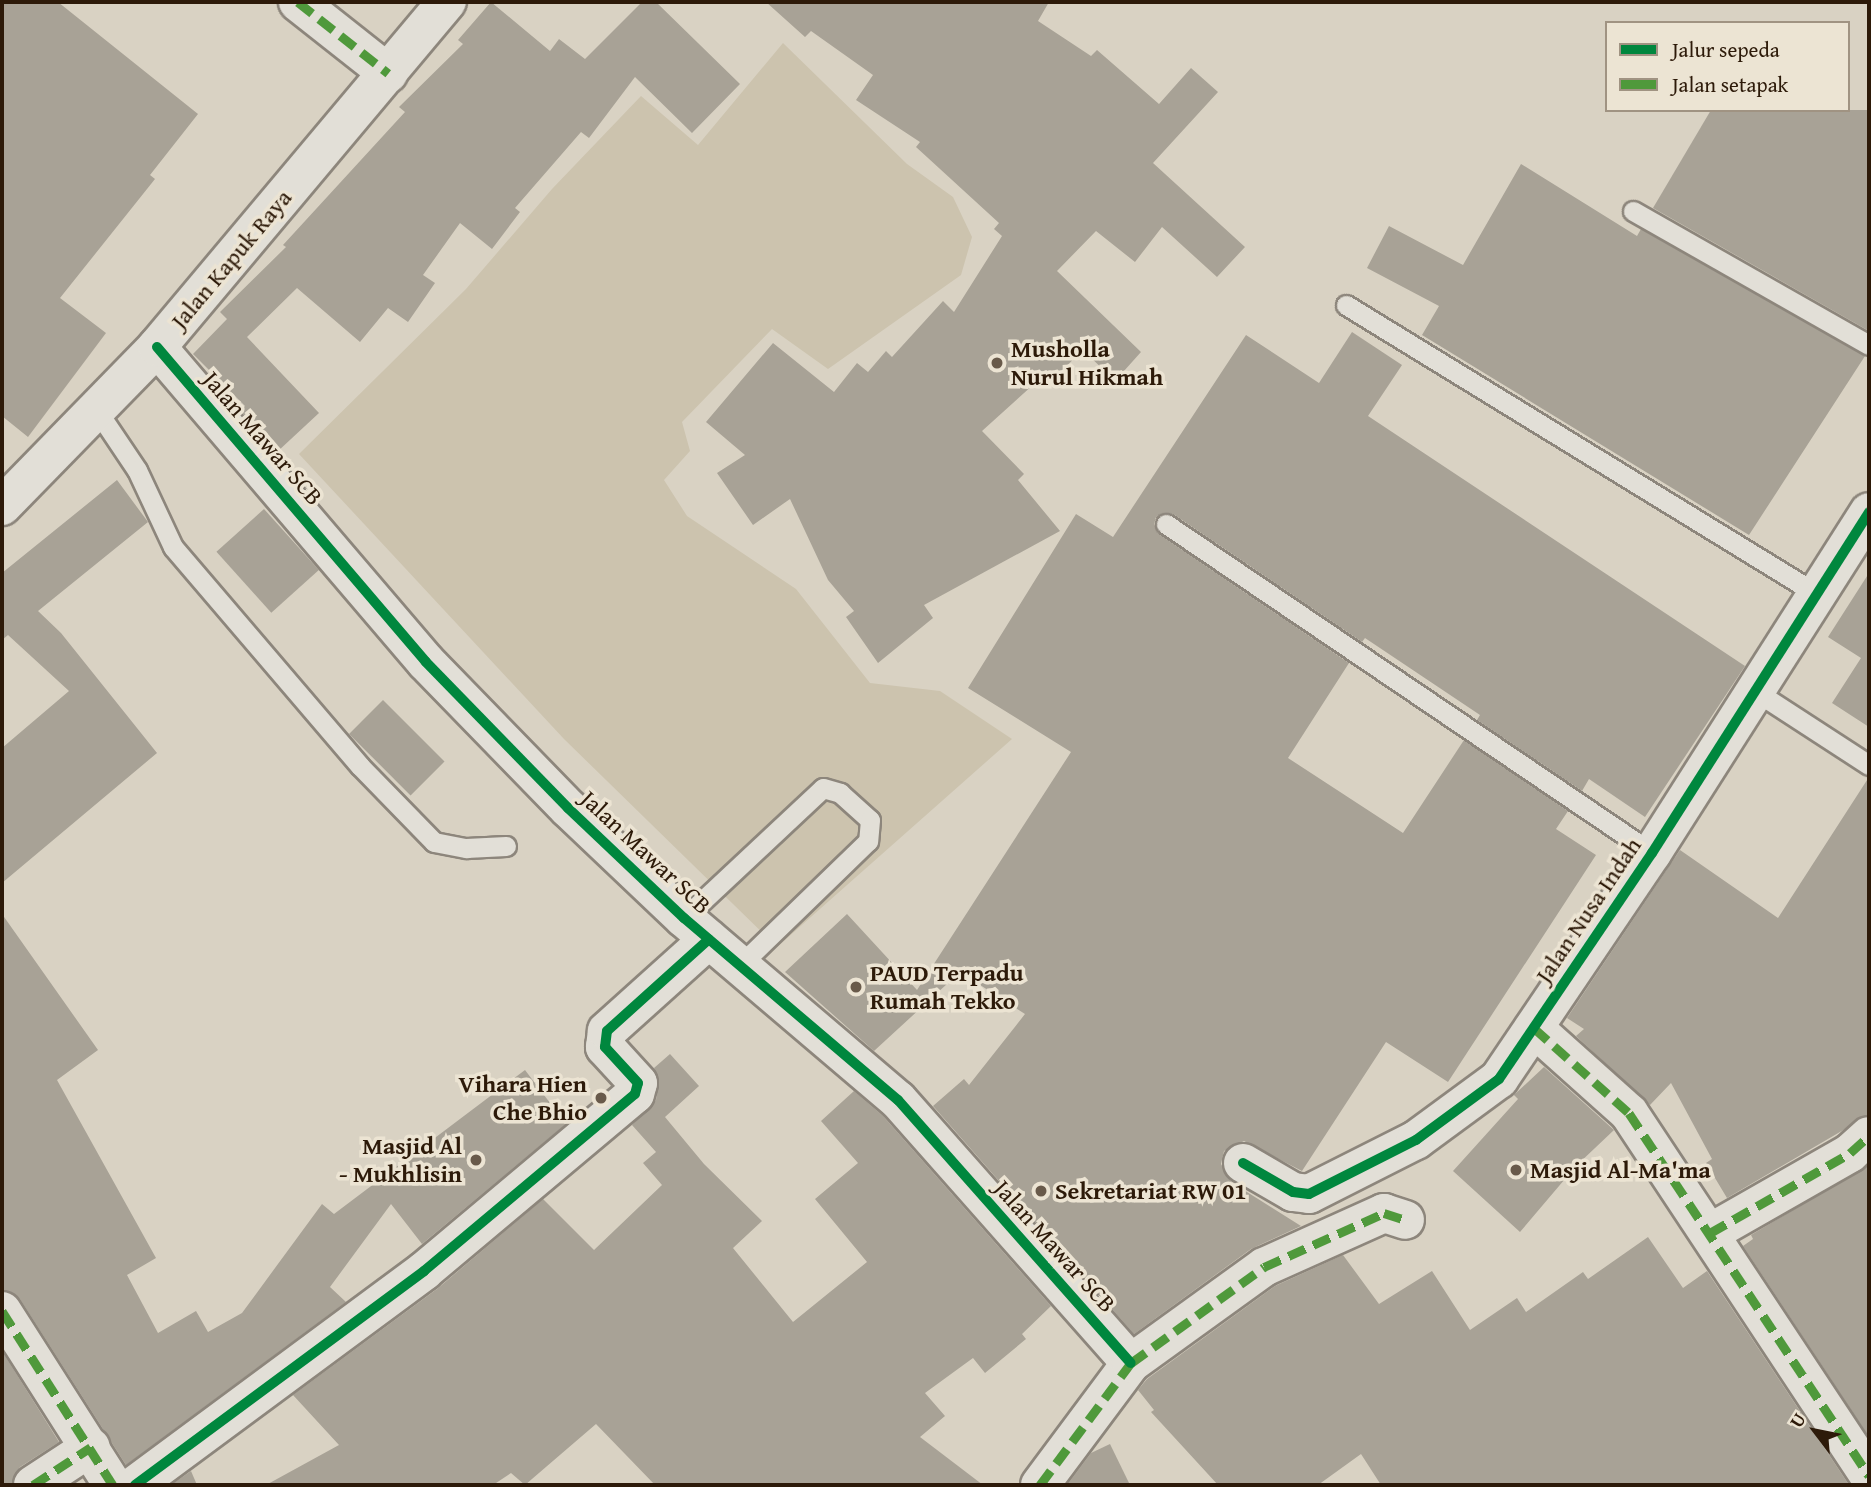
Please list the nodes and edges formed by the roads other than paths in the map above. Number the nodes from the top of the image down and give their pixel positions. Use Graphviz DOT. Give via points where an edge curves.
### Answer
graph roads {
  1 [pos="299,2"];
  2 [pos="447,2"];
  3 [pos="388,73"];
  4 [pos="1633,211"];
  5 [pos="1346,305"];
  6 [pos="1869,345"];
  7 [pos="157,347"];
  8 [pos="96,409"];
  9 [pos="2,506"];
  10 [pos="1869,512"];
  11 [pos="1166,524"];
  12 [pos="1817,594"];
  13 [pos="1755,691"];
  14 [pos="1869,765"];
  15 [pos="506,846"];
  16 [pos="1653,853"];
  17 [pos="697,929"];
  18 [pos="740,965"];
  19 [pos="1534,1028"];
  20 [pos="1869,1136"];
  21 [pos="1243,1163"];
  22 [pos="1405,1220"];
  23 [pos="1710,1233"];
  24 [pos="2,1311"];
  25 [pos="1131,1363"];
  26 [pos="91,1447"];
  27 [pos="1869,1476"];
  28 [pos="33,1485"];
  29 [pos="113,1485"];
  30 [pos="135,1485"];
  31 [pos="1040,1485"];
  1 -- 3 [label="street"];
  2 -- 3 [label="street, Jalan Kapuk Raya"];
  3 -- 7 [label="street, Jalan Kapuk Raya"];
  4 -- 6 [label="lane"];
  5 -- 12 [label="lane"];
  7 -- 8 [label="street, Jalan Kapuk Raya"];
  7 -- 17 [label="street, Jalan Mawar SCB" via="426,662 568,808"];
  8 -- 9 [label="street, Jalan Kapuk Raya"];
  8 -- 15 [label="lane" via="136,470 173,547 360,766 434,842 466,848"];
  10 -- 12 [label="street, Jalan Nusa Indah"];
  11 -- 16 [label="lane"];
  12 -- 13 [label="street, Jalan Nusa Indah"];
  13 -- 14 [label="lane"];
  13 -- 16 [label="street, Jalan Nusa Indah"];
  16 -- 19 [label="street, Jalan Nusa Indah"];
  17 -- 18 [label="street, Jalan Mawar SCB"];
  17 -- 18 [label="lane" via="823,788 840,793 870,820 868,841"];
  17 -- 30 [label="street" via="607,1031 605,1047 638,1083 635,1094 424,1271"];
  18 -- 25 [label="street, Jalan Mawar SCB" via="898,1100"];
  19 -- 21 [label="street, Jalan Nusa Indah" via="1499,1079 1470,1103 1416,1140 1309,1194 1293,1192"];
  19 -- 23 [label="street" via="1618,1100"];
  20 -- 23 [label="street" via="1850,1153"];
  22 -- 25 [label="street" via="1384,1213 1264,1267"];
  23 -- 27 [label="street"];
  24 -- 26 [label="street"];
  25 -- 31 [label="street"];
  26 -- 28 [label="street"];
  26 -- 29 [label="street"];
}
